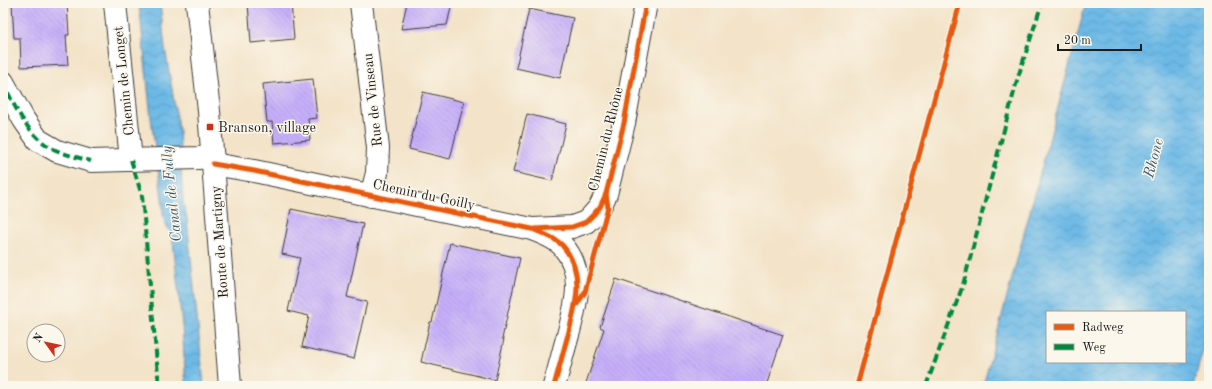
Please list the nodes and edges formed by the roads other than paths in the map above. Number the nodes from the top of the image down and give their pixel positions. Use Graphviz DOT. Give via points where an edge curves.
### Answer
graph roads {
  1 [pos="115,3"];
  2 [pos="197,3"];
  3 [pos="361,3"];
  4 [pos="646,3"];
  5 [pos="3,82"];
  6 [pos="138,160"];
  7 [pos="206,160"];
  8 [pos="371,196"];
  9 [pos="532,229"];
  10 [pos="230,386"];
  11 [pos="554,386"];
  1 -- 6 [label="street, Chemin de Longet"];
  2 -- 7 [label="street, Route de Martigny" via="209,111"];
  3 -- 8 [label="street, Rue de Vinseau" via="378,148 377,173"];
  4 -- 9 [label="street, Chemin du Rhône" via="624,123 606,194 600,207 586,222 572,227"];
  5 -- 6 [label="street, Chemin du Goilly" via="38,140 51,148 91,161"];
  6 -- 7 [label="street, Chemin du Goilly"];
  7 -- 8 [label="street, Chemin du Goilly"];
  7 -- 10 [label="street, Route de Martigny"];
  8 -- 9 [label="street, Chemin du Goilly"];
  9 -- 11 [label="street, Chemin du Goilly" via="551,237 561,245 575,267 578,289 576,306"];
}
